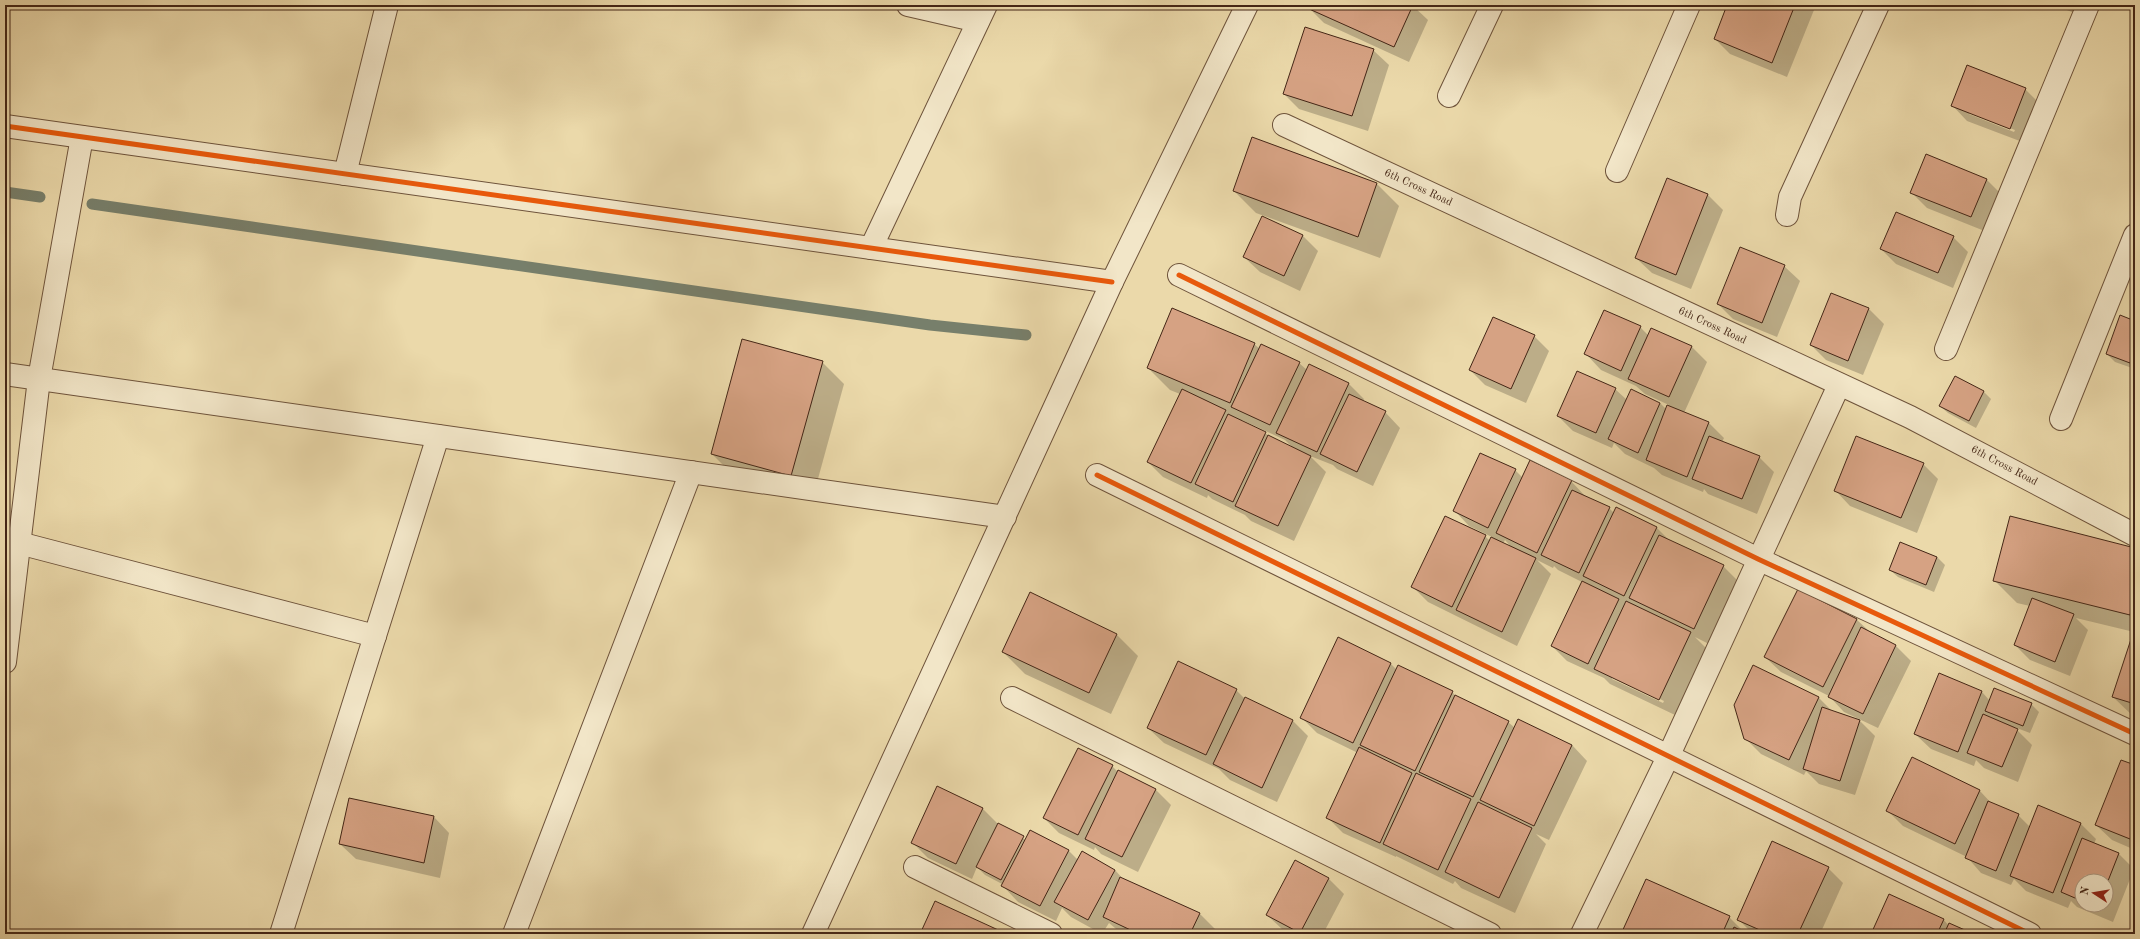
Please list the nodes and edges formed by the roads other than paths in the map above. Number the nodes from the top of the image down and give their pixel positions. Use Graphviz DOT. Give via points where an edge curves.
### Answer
graph roads {
  1 [pos="387,5"];
  2 [pos="908,5"];
  3 [pos="1247,5"];
  4 [pos="1492,5"];
  5 [pos="1689,5"];
  6 [pos="1878,5"];
  7 [pos="2088,5"];
  8 [pos="982,13"];
  9 [pos="1449,96"];
  10 [pos="5,126"];
  11 [pos="1284,126"];
  12 [pos="82,137"];
  13 [pos="1617,171"];
  14 [pos="345,174"];
  15 [pos="1787,215"];
  16 [pos="2135,235"];
  17 [pos="871,248"];
  18 [pos="1179,275"];
  19 [pos="1112,282"];
  20 [pos="1946,349"];
  21 [pos="5,374"];
  22 [pos="39,379"];
  23 [pos="1839,385"];
  24 [pos="2061,419"];
  25 [pos="438,436"];
  26 [pos="691,472"];
  27 [pos="1097,475"];
  28 [pos="1005,517"];
  29 [pos="2135,535"];
  30 [pos="19,543"];
  31 [pos="1758,559"];
  32 [pos="375,636"];
  33 [pos="5,662"];
  34 [pos="1012,698"];
  35 [pos="2135,734"];
  36 [pos="1668,757"];
  37 [pos="915,868"];
  38 [pos="281,934"];
  39 [pos="514,934"];
  40 [pos="813,934"];
  41 [pos="1051,934"];
  42 [pos="1490,934"];
  43 [pos="1582,934"];
  44 [pos="2030,934"];
  1 -- 14 [label="street"];
  2 -- 8 [label="street"];
  3 -- 19 [label="street"];
  4 -- 9 [label="street"];
  5 -- 13 [label="street"];
  6 -- 15 [label="street" via="1790,197"];
  7 -- 20 [label="street"];
  8 -- 17 [label="street"];
  10 -- 12 [label="street"];
  11 -- 23 [label="street, 6th Cross Road"];
  12 -- 14 [label="street"];
  12 -- 22 [label="street"];
  14 -- 17 [label="street"];
  16 -- 24 [label="street"];
  17 -- 19 [label="street"];
  18 -- 31 [label="street"];
  19 -- 28 [label="street"];
  21 -- 22 [label="street"];
  22 -- 25 [label="street"];
  22 -- 30 [label="street"];
  23 -- 29 [label="street, 6th Cross Road" via="1910,417"];
  23 -- 31 [label="street"];
  25 -- 26 [label="street"];
  25 -- 32 [label="street"];
  26 -- 28 [label="street"];
  26 -- 39 [label="street"];
  27 -- 36 [label="street"];
  28 -- 40 [label="street"];
  30 -- 32 [label="street"];
  30 -- 33 [label="street"];
  31 -- 35 [label="street"];
  31 -- 36 [label="street"];
  32 -- 38 [label="street"];
  34 -- 42 [label="street"];
  36 -- 43 [label="street"];
  36 -- 44 [label="street"];
  37 -- 41 [label="street"];
}
